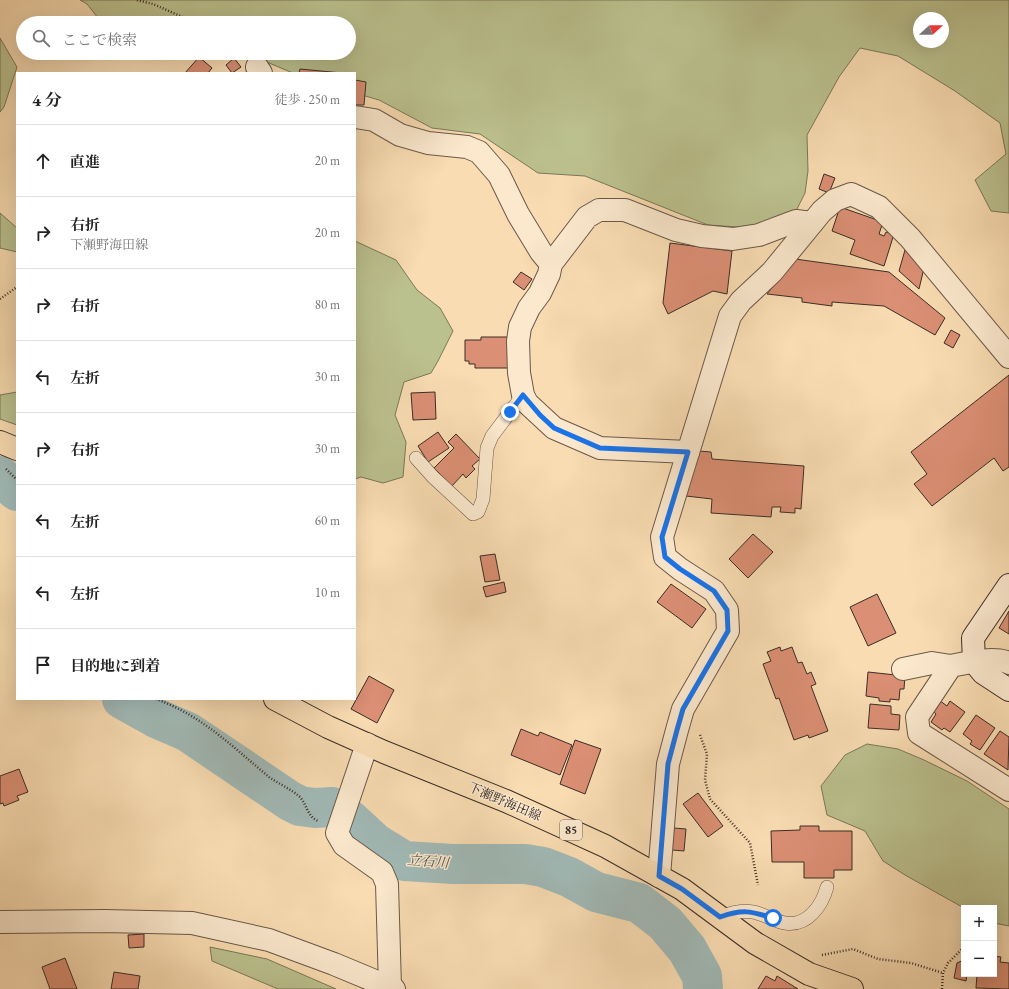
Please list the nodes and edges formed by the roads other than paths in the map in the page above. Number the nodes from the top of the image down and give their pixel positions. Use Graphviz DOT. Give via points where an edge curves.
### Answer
graph roads {
  1 [pos="356,117"];
  2 [pos="812,223"];
  3 [pos="551,264"];
  4 [pos="1009,357"];
  5 [pos="523,395"];
  6 [pos="0,442"];
  7 [pos="16,449"];
  8 [pos="688,452"];
  9 [pos="416,458"];
  10 [pos="1009,585"];
  11 [pos="974,662"];
  12 [pos="1009,663"];
  13 [pos="951,666"];
  14 [pos="903,669"];
  15 [pos="1009,690"];
  16 [pos="277,700"];
  17 [pos="367,744"];
  18 [pos="1009,790"];
  19 [pos="659,876"];
  20 [pos="827,887"];
  21 [pos="720,917"];
  22 [pos="0,922"];
  23 [pos="392,988"];
  24 [pos="852,989"];
  1 -- 3 [label="street" via="374,120 400,136 428,143 467,147 479,152 499,175 540,252"];
  2 -- 3 [label="street" via="796,221 760,236 733,239 676,230 625,210 599,210 587,217"];
  2 -- 4 [label="street" via="822,210 835,200 850,194 879,207 910,238"];
  2 -- 8 [label="street" via="772,272 741,300 730,316"];
  3 -- 5 [label="street" via="540,293 520,327 518,341"];
  5 -- 8 [label="street" via="554,428 600,448"];
  5 -- 9 [label="lane" via="486,448 483,499 478,512 473,514"];
  6 -- 7 [label="main road"];
  8 -- 19 [label="street" via="662,537 665,557 714,591 727,610 728,631 682,713 668,764"];
  10 -- 11 [label="street" via="973,638"];
  11 -- 12 [label="street" via="1003,660"];
  11 -- 13 [label="street"];
  11 -- 15 [label="street" via="983,673"];
  13 -- 14 [label="street" via="932,663"];
  13 -- 18 [label="street" via="917,717 919,733"];
  16 -- 17 [label="main road, 下瀬野海田線 / 85"];
  17 -- 19 [label="main road, 下瀬野海田線 / 85" via="506,801 605,846"];
  17 -- 23 [label="street" via="337,833 344,845 382,872 387,884"];
  19 -- 21 [label="main road, 下瀬野海田線 / 85" via="682,889"];
  20 -- 21 [label="lane" via="824,898 815,911 807,919 796,924 783,923 753,912 738,911"];
  21 -- 24 [label="main road, 下瀬野海田線 / 85" via="755,943 810,974"];
  22 -- 23 [label="street" via="104,920 192,923 269,940"];
}
